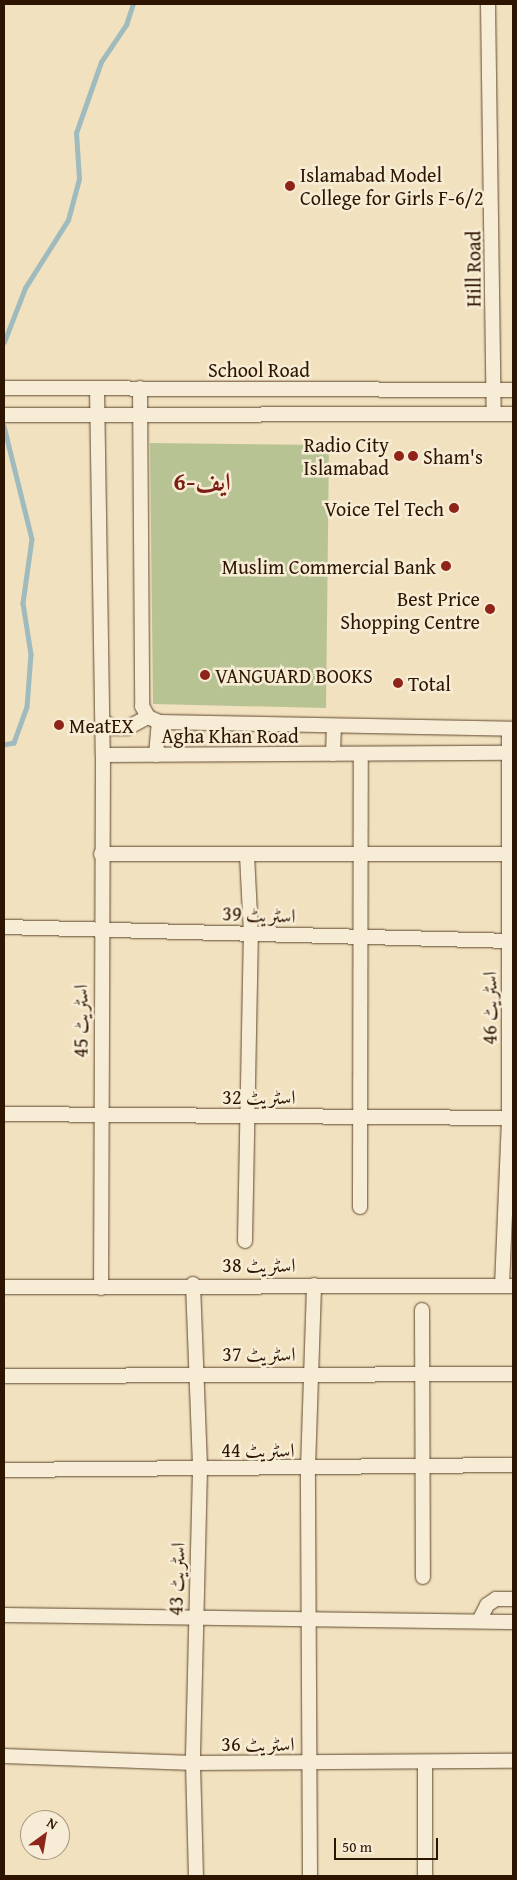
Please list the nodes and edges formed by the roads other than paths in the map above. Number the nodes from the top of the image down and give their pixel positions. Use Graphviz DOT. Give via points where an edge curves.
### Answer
graph roads {
  1 [pos="488,4"];
  2 [pos="4,388"];
  3 [pos="97,388"];
  4 [pos="140,388"];
  5 [pos="494,390"];
  6 [pos="513,390"];
  7 [pos="494,414"];
  8 [pos="513,414"];
  9 [pos="7,415"];
  10 [pos="97,415"];
  11 [pos="140,415"];
  12 [pos="153,719"];
  13 [pos="103,721"];
  14 [pos="334,726"];
  15 [pos="511,730"];
  16 [pos="333,754"];
  17 [pos="361,754"];
  18 [pos="511,754"];
  19 [pos="104,755"];
  20 [pos="156,755"];
  21 [pos="101,854"];
  22 [pos="511,854"];
  23 [pos="247,855"];
  24 [pos="363,857"];
  25 [pos="4,926"];
  26 [pos="100,929"];
  27 [pos="251,934"];
  28 [pos="361,937"];
  29 [pos="511,941"];
  30 [pos="511,1004"];
  31 [pos="4,1114"];
  32 [pos="101,1115"];
  33 [pos="248,1116"];
  34 [pos="361,1117"];
  35 [pos="511,1118"];
  36 [pos="360,1207"];
  37 [pos="245,1241"];
  38 [pos="193,1284"];
  39 [pos="314,1284"];
  40 [pos="507,1286"];
  41 [pos="4,1287"];
  42 [pos="101,1288"];
  43 [pos="422,1310"];
  44 [pos="194,1373"];
  45 [pos="312,1374"];
  46 [pos="422,1374"];
  47 [pos="513,1374"];
  48 [pos="4,1376"];
  49 [pos="513,1465"];
  50 [pos="308,1468"];
  51 [pos="421,1468"];
  52 [pos="200,1469"];
  53 [pos="4,1470"];
  54 [pos="424,1577"];
  55 [pos="513,1599"];
  56 [pos="194,1614"];
  57 [pos="4,1615"];
  58 [pos="311,1617"];
  59 [pos="479,1621"];
  60 [pos="513,1622"];
  61 [pos="4,1756"];
  62 [pos="513,1761"];
  63 [pos="312,1762"];
  64 [pos="425,1762"];
  65 [pos="193,1763"];
  66 [pos="196,1876"];
  67 [pos="310,1876"];
  68 [pos="425,1876"];
  1 -- 5 [label="street, Hill Road"];
  2 -- 3 [label="street, School Road"];
  3 -- 4 [label="street, School Road"];
  3 -- 10 [label="street"];
  4 -- 5 [label="street, School Road"];
  4 -- 11 [label="street, Agha Khan Road"];
  5 -- 6 [label="street, School Road"];
  5 -- 7 [label="street, Hill Road"];
  7 -- 8 [label="street"];
  7 -- 11 [label="street"];
  9 -- 10 [label="street"];
  10 -- 11 [label="street"];
  10 -- 13 [label="street"];
  11 -- 12 [label="street, Agha Khan Road" via="142,706"];
  12 -- 13 [label="street" via="127,728 114,728"];
  12 -- 14 [label="street, Agha Khan Road"];
  12 -- 20 [label="street"];
  13 -- 19 [label="street"];
  14 -- 15 [label="street, Agha Khan Road"];
  14 -- 16 [label="street"];
  15 -- 18 [label="street, اسٹریٹ 46"];
  16 -- 17 [label="street, Agha Khan Road"];
  16 -- 20 [label="street, Agha Khan Road"];
  17 -- 18 [label="street, Agha Khan Road"];
  17 -- 24 [label="street"];
  18 -- 22 [label="street, اسٹریٹ 46"];
  19 -- 20 [label="street, Agha Khan Road"];
  19 -- 21 [label="street, اسٹریٹ 45"];
  21 -- 23 [label="street"];
  21 -- 26 [label="street, اسٹریٹ 45"];
  22 -- 24 [label="street"];
  22 -- 29 [label="street, اسٹریٹ 46"];
  23 -- 24 [label="street"];
  23 -- 27 [label="street"];
  24 -- 28 [label="street"];
  25 -- 26 [label="street, اسٹریٹ 39"];
  26 -- 27 [label="street, اسٹریٹ 39"];
  26 -- 32 [label="street, اسٹریٹ 45"];
  27 -- 28 [label="street, اسٹریٹ 39"];
  27 -- 33 [label="street"];
  28 -- 29 [label="street, اسٹریٹ 39"];
  28 -- 34 [label="street"];
  29 -- 30 [label="street, اسٹریٹ 46"];
  30 -- 35 [label="street, اسٹریٹ 46"];
  31 -- 32 [label="street, اسٹریٹ 32"];
  32 -- 33 [label="street, اسٹریٹ 32"];
  32 -- 42 [label="street, اسٹریٹ 45"];
  33 -- 34 [label="street, اسٹریٹ 32"];
  33 -- 37 [label="street"];
  34 -- 35 [label="street, اسٹریٹ 32"];
  34 -- 36 [label="street"];
  35 -- 40 [label="street, اسٹریٹ 46"];
  38 -- 39 [label="street, اسٹریٹ 38"];
  38 -- 42 [label="street, اسٹریٹ 38"];
  38 -- 44 [label="street, اسٹریٹ 43"];
  39 -- 40 [label="street, اسٹریٹ 38"];
  39 -- 45 [label="street"];
  41 -- 42 [label="street, اسٹریٹ 38"];
  43 -- 46 [label="street"];
  44 -- 45 [label="street, اسٹریٹ 37"];
  44 -- 48 [label="street, اسٹریٹ 37"];
  44 -- 52 [label="street, اسٹریٹ 43"];
  45 -- 46 [label="street, اسٹریٹ 37"];
  45 -- 50 [label="street"];
  46 -- 47 [label="street, اسٹریٹ 37"];
  46 -- 51 [label="street"];
  49 -- 51 [label="street, اسٹریٹ 44"];
  50 -- 51 [label="street, اسٹریٹ 44"];
  50 -- 52 [label="street, اسٹریٹ 44"];
  50 -- 58 [label="street"];
  51 -- 54 [label="street"];
  52 -- 53 [label="street, اسٹریٹ 44"];
  52 -- 56 [label="street, اسٹریٹ 43"];
  55 -- 59 [label="street" via="496,1599 487,1605"];
  56 -- 57 [label="street"];
  56 -- 58 [label="street"];
  56 -- 65 [label="street, اسٹریٹ 43"];
  58 -- 59 [label="street"];
  58 -- 63 [label="street"];
  59 -- 60 [label="street"];
  61 -- 65 [label="street, اسٹریٹ 36"];
  62 -- 64 [label="street, اسٹریٹ 36"];
  63 -- 64 [label="street, اسٹریٹ 36"];
  63 -- 65 [label="street, اسٹریٹ 36"];
  63 -- 67 [label="street"];
  64 -- 68 [label="street"];
  65 -- 66 [label="street, اسٹریٹ 43"];
}
